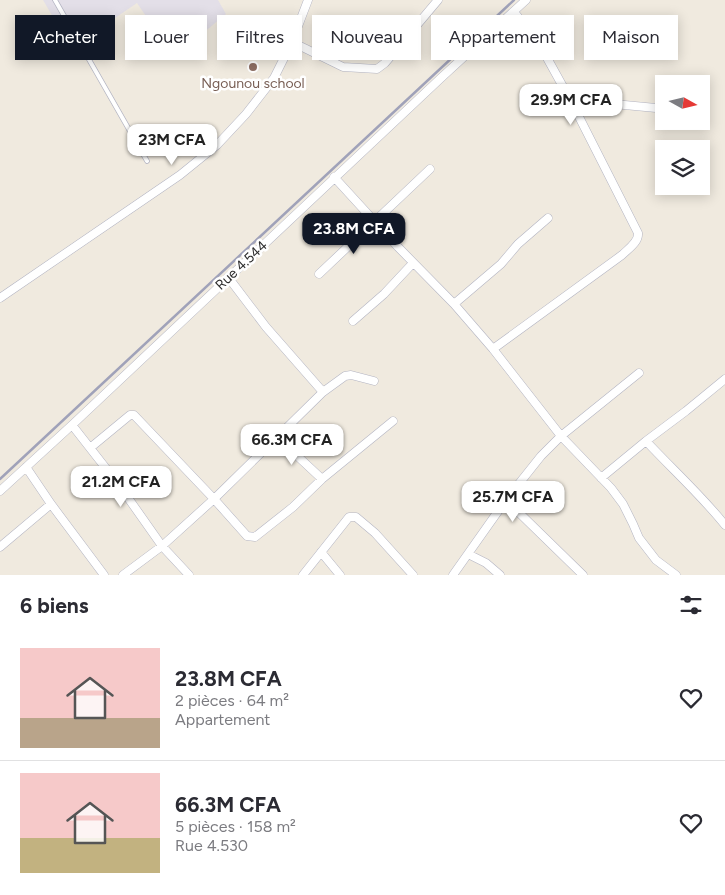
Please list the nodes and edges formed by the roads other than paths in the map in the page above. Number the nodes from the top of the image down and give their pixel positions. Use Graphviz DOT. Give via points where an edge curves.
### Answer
graph roads {
  1 [pos="55,0"];
  2 [pos="308,0"];
  3 [pos="438,0"];
  4 [pos="526,0"];
  5 [pos="514,12"];
  6 [pos="302,16"];
  7 [pos="302,47"];
  8 [pos="283,60"];
  9 [pos="572,103"];
  10 [pos="655,108"];
  11 [pos="147,161"];
  12 [pos="430,169"];
  13 [pos="334,177"];
  14 [pos="548,218"];
  15 [pos="374,221"];
  16 [pos="413,263"];
  17 [pos="319,274"];
  18 [pos="228,277"];
  19 [pos="0,298"];
  20 [pos="454,304"];
  21 [pos="353,321"];
  22 [pos="494,349"];
  23 [pos="639,373"];
  24 [pos="725,379"];
  25 [pos="374,381"];
  26 [pos="323,392"];
  27 [pos="393,421"];
  28 [pos="72,424"];
  29 [pos="561,436"];
  30 [pos="277,437"];
  31 [pos="646,441"];
  32 [pos="90,448"];
  33 [pos="26,466"];
  34 [pos="601,478"];
  35 [pos="322,479"];
  36 [pos="0,491"];
  37 [pos="214,499"];
  38 [pos="506,500"];
  39 [pos="51,504"];
  40 [pos="725,525"];
  41 [pos="162,546"];
  42 [pos="0,547"];
  43 [pos="321,552"];
  44 [pos="468,554"];
  45 [pos="104,575"];
  46 [pos="123,575"];
  47 [pos="189,575"];
  48 [pos="303,575"];
  49 [pos="340,575"];
  50 [pos="413,575"];
  51 [pos="453,575"];
  52 [pos="500,575"];
  53 [pos="582,575"];
  54 [pos="676,575"];
  1 -- 11 [label="lane"];
  2 -- 6 [label="street"];
  3 -- 7 [label="street" via="377,70 343,67"];
  4 -- 5 [label="street, Rue 4.544"];
  5 -- 9 [label="street" via="532,34"];
  5 -- 13 [label="street, Rue 4.544"];
  8 -- 19 [label="street" via="274,78 218,145 180,175"];
  9 -- 10 [label="street"];
  9 -- 22 [label="street" via="639,237 622,254"];
  12 -- 15 [label="street"];
  13 -- 15 [label="street"];
  13 -- 18 [label="street, Rue 4.544"];
  14 -- 20 [label="street"];
  15 -- 16 [label="street"];
  15 -- 17 [label="street"];
  16 -- 20 [label="street"];
  16 -- 21 [label="street"];
  18 -- 26 [label="street" via="266,327"];
  18 -- 28 [label="street, Rue 4.544"];
  20 -- 22 [label="street"];
  22 -- 29 [label="street"];
  23 -- 29 [label="street"];
  24 -- 31 [label="street"];
  25 -- 26 [label="street" via="345,376"];
  26 -- 30 [label="street"];
  27 -- 35 [label="street"];
  28 -- 32 [label="street"];
  28 -- 33 [label="street, Rue 4.544"];
  29 -- 34 [label="street"];
  29 -- 38 [label="street"];
  30 -- 35 [label="street"];
  30 -- 37 [label="street"];
  31 -- 34 [label="street"];
  31 -- 40 [label="street"];
  32 -- 37 [label="street" via="134,415"];
  32 -- 41 [label="street"];
  33 -- 36 [label="street, Rue 4.544"];
  33 -- 39 [label="street"];
  34 -- 54 [label="street" via="622,504 639,538 656,560"];
  35 -- 37 [label="street" via="255,537 246,536"];
  37 -- 41 [label="street"];
  38 -- 44 [label="street"];
  38 -- 53 [label="street"];
  39 -- 42 [label="street"];
  39 -- 45 [label="street"];
  41 -- 46 [label="street"];
  41 -- 47 [label="street"];
  43 -- 48 [label="street"];
  43 -- 49 [label="street"];
  43 -- 50 [label="street" via="349,517 356,517"];
  44 -- 51 [label="street"];
  44 -- 52 [label="street"];
}
